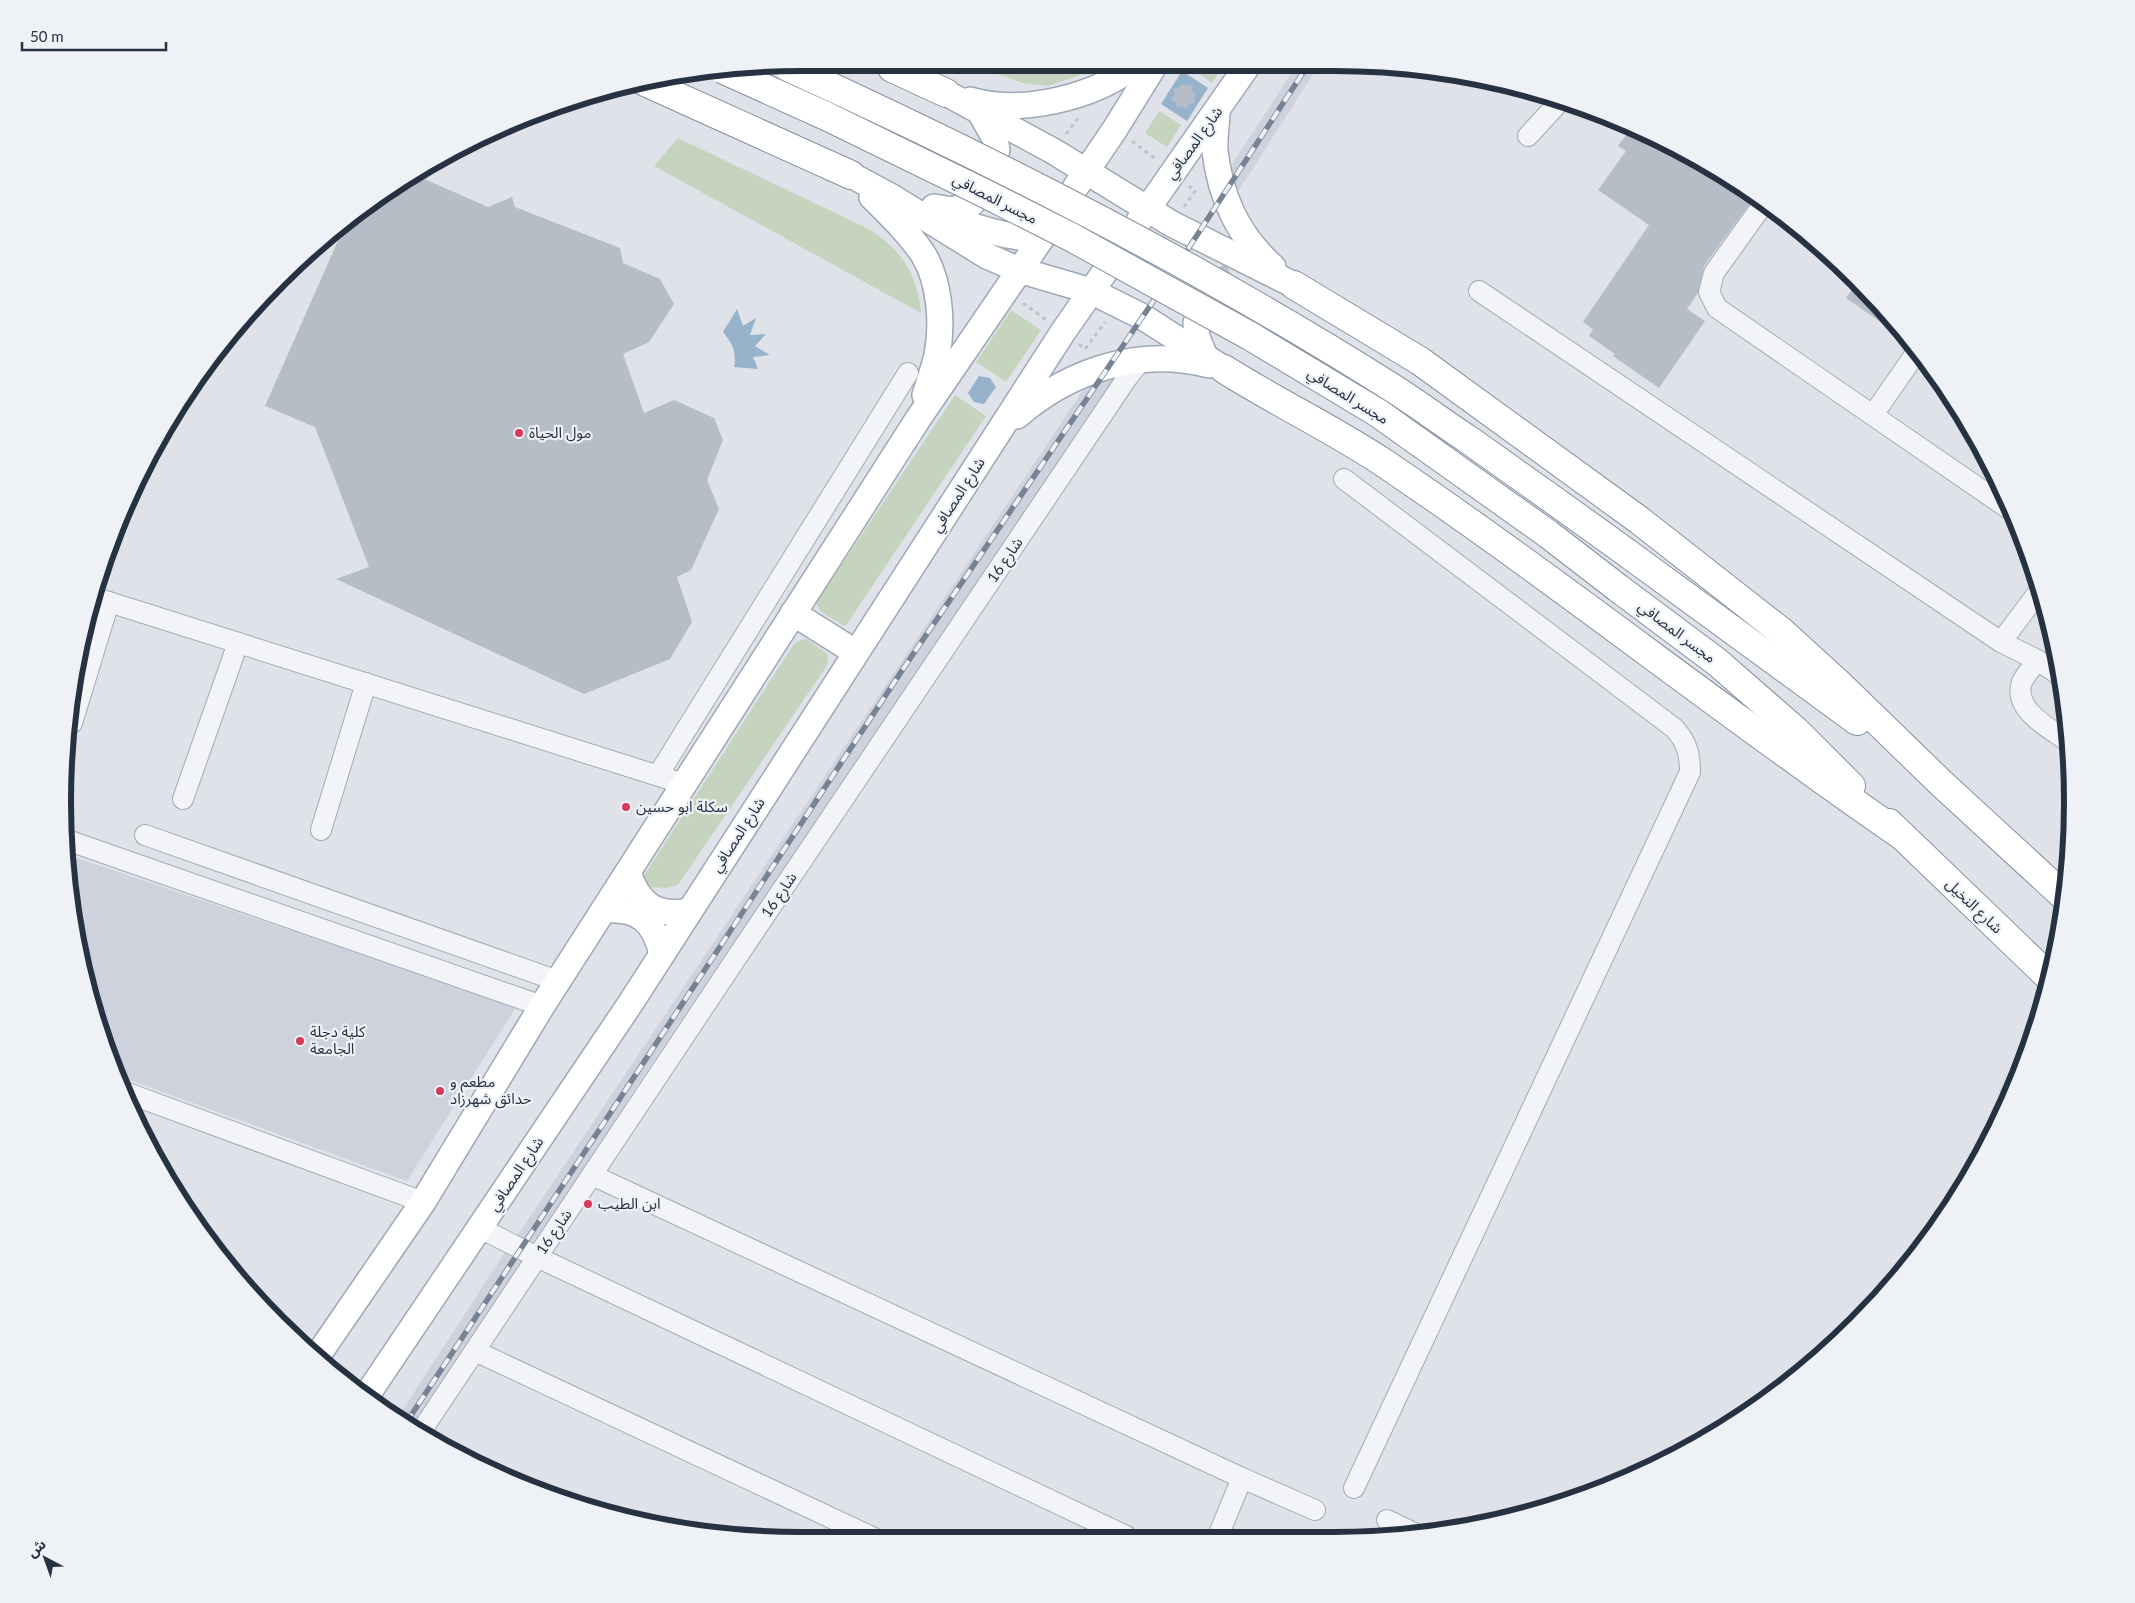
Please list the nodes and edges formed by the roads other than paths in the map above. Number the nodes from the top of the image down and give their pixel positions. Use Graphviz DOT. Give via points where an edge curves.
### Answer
graph roads {
  1 [pos="797,71"];
  2 [pos="898,71"];
  3 [pos="1128,71"];
  4 [pos="1151,71"];
  5 [pos="1244,71"];
  6 [pos="734,75"];
  7 [pos="654,86"];
  8 [pos="946,93"];
  9 [pos="1555,106"];
  10 [pos="980,112"];
  11 [pos="1217,112"];
  12 [pos="1528,136"];
  13 [pos="997,150"];
  14 [pos="851,175"];
  15 [pos="1081,180"];
  16 [pos="890,196"];
  17 [pos="972,203"];
  18 [pos="916,205"];
  19 [pos="1760,209"];
  20 [pos="1139,215"];
  21 [pos="1019,270"];
  22 [pos="1234,274"];
  23 [pos="1283,279"];
  24 [pos="1098,282"];
  25 [pos="1479,291"];
  26 [pos="1196,322"];
  27 [pos="1913,357"];
  28 [pos="1141,360"];
  29 [pos="1215,363"];
  30 [pos="908,373"];
  31 [pos="1873,415"];
  32 [pos="918,419"];
  33 [pos="1000,431"];
  34 [pos="1344,479"];
  35 [pos="1998,500"];
  36 [pos="2034,597"];
  37 [pos="101,600"];
  38 [pos="793,613"];
  39 [pos="2001,642"];
  40 [pos="238,643"];
  41 [pos="855,652"];
  42 [pos="2037,660"];
  43 [pos="2052,670"];
  44 [pos="366,683"];
  45 [pos="80,691"];
  46 [pos="2060,736"];
  47 [pos="658,775"];
  48 [pos="1941,783"];
  49 [pos="684,784"];
  50 [pos="183,799"];
  51 [pos="321,830"];
  52 [pos="1900,835"];
  53 [pos="145,836"];
  54 [pos="73,842"];
  55 [pos="628,873"];
  56 [pos="2058,891"];
  57 [pos="605,910"];
  58 [pos="689,912"];
  59 [pos="662,954"];
  60 [pos="2044,972"];
  61 [pos="558,981"];
  62 [pos="542,1006"];
  63 [pos="134,1095"];
  64 [pos="592,1175"];
  65 [pos="423,1202"];
  66 [pos="480,1228"];
  67 [pos="537,1257"];
  68 [pos="321,1351"];
  69 [pos="475,1351"];
  70 [pos="370,1390"];
  71 [pos="424,1427"];
  72 [pos="1242,1478"];
  73 [pos="1354,1488"];
  74 [pos="1315,1510"];
  75 [pos="1387,1520"];
  76 [pos="1404,1528"];
  77 [pos="861,1532"];
  78 [pos="1118,1532"];
  79 [pos="1220,1532"];
  1 -- 48 [label="highway, مجسر المصافي, bridge" via="990,164 1157,250 1393,388 1566,508"];
  2 -- 8 [label="highway"];
  3 -- 8 [label="main road" via="1081,94 1031,105 985,105"];
  4 -- 15 [label="main road"];
  5 -- 11 [label="main road, شارع المصافي"];
  6 -- 52 [label="highway, مجسر المصافي, bridge" via="826,116 1080,242 1250,336 1378,412 1718,662 1796,731"];
  7 -- 14 [label="highway"];
  8 -- 10 [label="main road"];
  9 -- 12 [label="street"];
  10 -- 13 [label="main road" via="995,139"];
  10 -- 15 [label="main road"];
  11 -- 20 [label="main road, شارع المصافي"];
  11 -- 23 [label="main road" via="1215,150 1224,194 1236,223 1258,254"];
  14 -- 16 [label="main road"];
  14 -- 32 [label="main road" via="898,222 924,256 935,284 941,316 937,355"];
  15 -- 20 [label="main road"];
  16 -- 18 [label="main road"];
  16 -- 21 [label="main road" via="987,256"];
  17 -- 18 [label="main road" via="953,210"];
  18 -- 21 [label="main road" via="976,228 1041,239"];
  19 -- 31 [label="street" via="1714,273 1709,292 1717,308"];
  20 -- 23 [label="main road" via="1172,224"];
  21 -- 24 [label="main road"];
  21 -- 32 [label="main road"];
  22 -- 23 [label="main road" via="1241,272"];
  23 -- 48 [label="highway" via="1420,361 1639,520 1782,632"];
  24 -- 29 [label="main road" via="1143,317"];
  24 -- 33 [label="main road, شارع المصافي"];
  25 -- 39 [label="street"];
  26 -- 29 [label="main road" via="1197,337"];
  27 -- 31 [label="street"];
  28 -- 29 [label="main road" via="1167,357"];
  28 -- 33 [label="main road" via="1111,365 1076,377 1035,400"];
  28 -- 64 [label="street, شارع 16"];
  29 -- 52 [label="highway" via="1382,462 1548,578 1799,765"];
  30 -- 47 [label="street"];
  31 -- 35 [label="street"];
  32 -- 38 [label="main road"];
  33 -- 41 [label="main road, شارع المصافي"];
  34 -- 73 [label="street" via="1674,728 1687,746 1690,758 1690,772"];
  36 -- 39 [label="street"];
  37 -- 40 [label="street"];
  37 -- 45 [label="street"];
  38 -- 41 [label="main road"];
  38 -- 49 [label="main road"];
  39 -- 42 [label="street"];
  40 -- 44 [label="street"];
  40 -- 50 [label="street"];
  41 -- 58 [label="main road, شارع المصافي"];
  42 -- 43 [label="street"];
  42 -- 46 [label="street" via="2022,682 2020,695 2034,716"];
  44 -- 47 [label="street"];
  44 -- 51 [label="street"];
  47 -- 49 [label="street"];
  48 -- 56 [label="highway"];
  49 -- 55 [label="main road"];
  52 -- 60 [label="highway, شارع النخيل"];
  53 -- 61 [label="street"];
  54 -- 62 [label="street"];
  55 -- 57 [label="main road"];
  55 -- 58 [label="main road" via="641,899 650,907 675,914"];
  57 -- 59 [label="main road" via="619,909 643,918 658,938"];
  57 -- 61 [label="main road"];
  58 -- 59 [label="main road, شارع المصافي"];
  59 -- 66 [label="main road, شارع المصافي"];
  61 -- 62 [label="main road"];
  62 -- 65 [label="main road"];
  63 -- 65 [label="street"];
  64 -- 67 [label="street, شارع 16"];
  64 -- 72 [label="street"];
  65 -- 68 [label="main road"];
  66 -- 67 [label="street"];
  66 -- 70 [label="main road, شارع المصافي"];
  67 -- 69 [label="street, شارع 16"];
  67 -- 78 [label="street"];
  69 -- 71 [label="street, شارع 16"];
  69 -- 77 [label="street"];
  72 -- 74 [label="street"];
  72 -- 79 [label="street"];
  75 -- 76 [label="street"];
}
